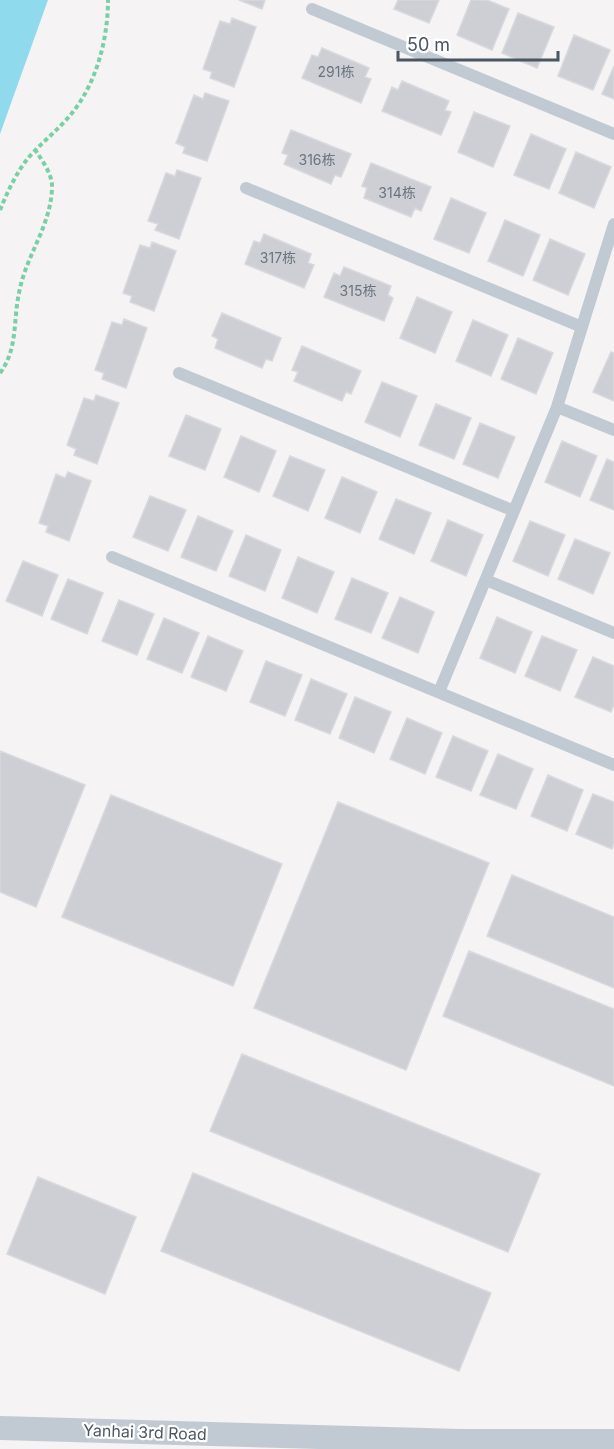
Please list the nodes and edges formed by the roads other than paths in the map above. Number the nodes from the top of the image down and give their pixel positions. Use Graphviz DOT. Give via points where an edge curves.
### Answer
graph roads {
  1 [pos="312,9"];
  2 [pos="614,134"];
  3 [pos="246,188"];
  4 [pos="613,228"];
  5 [pos="582,327"];
  6 [pos="179,373"];
  7 [pos="557,407"];
  8 [pos="614,430"];
  9 [pos="514,511"];
  10 [pos="112,557"];
  11 [pos="486,580"];
  12 [pos="614,633"];
  13 [pos="439,692"];
  14 [pos="614,765"];
  15 [pos="0,1428"];
  16 [pos="614,1441"];
  1 -- 2 [label="lane"];
  3 -- 5 [label="lane"];
  4 -- 5 [label="lane"];
  5 -- 7 [label="lane"];
  6 -- 9 [label="lane"];
  7 -- 8 [label="lane"];
  7 -- 9 [label="lane"];
  9 -- 11 [label="lane"];
  10 -- 13 [label="lane"];
  11 -- 12 [label="lane"];
  11 -- 13 [label="lane"];
  13 -- 14 [label="lane"];
  15 -- 16 [label="street, Yanhai 3rd Road" via="460,1441"];
}
